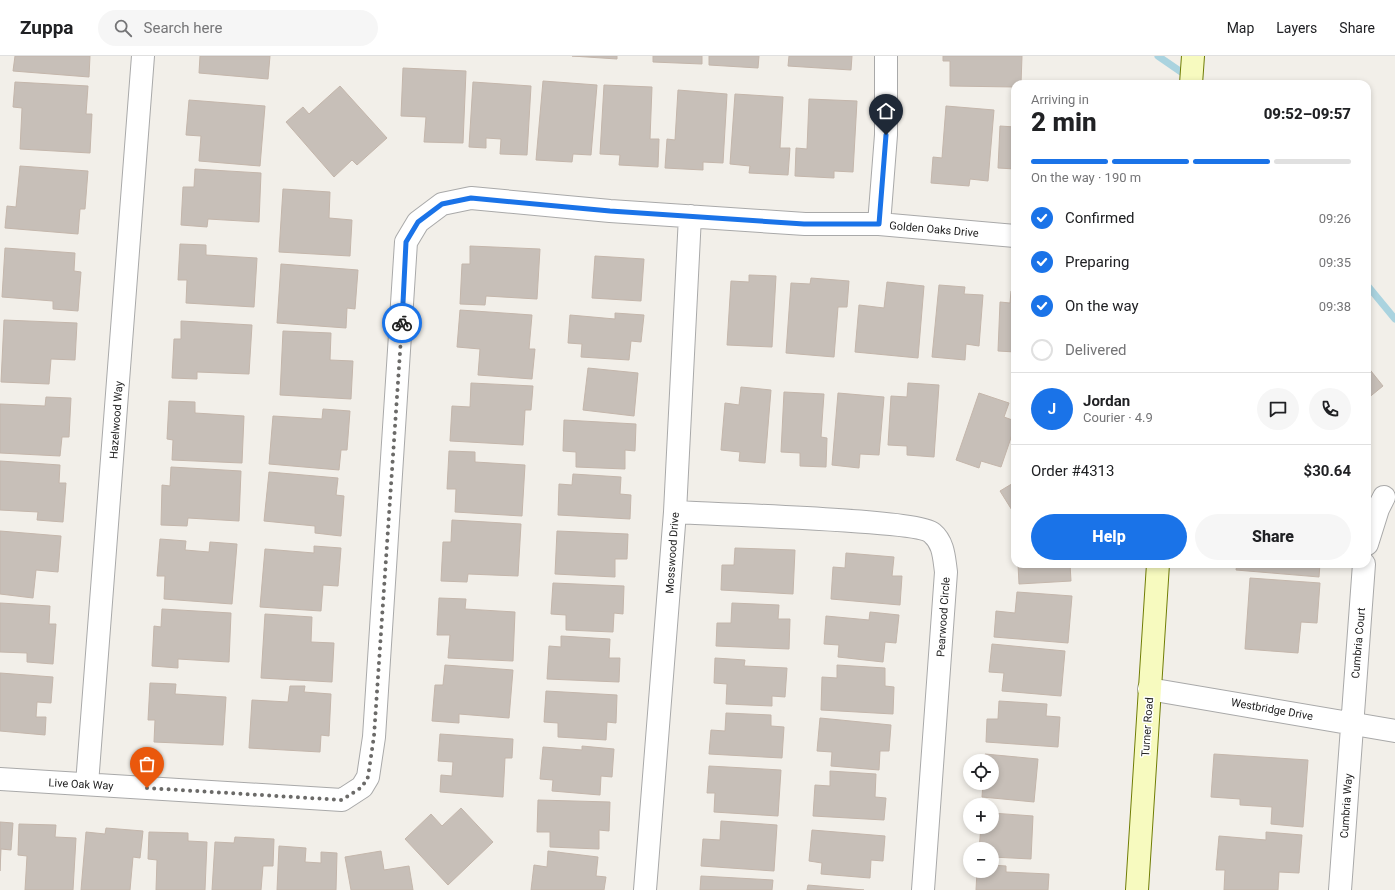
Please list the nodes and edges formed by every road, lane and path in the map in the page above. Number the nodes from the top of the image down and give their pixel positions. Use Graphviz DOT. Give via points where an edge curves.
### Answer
graph roads {
  1 [pos="142,56"];
  2 [pos="886,56"];
  3 [pos="1193,56"];
  4 [pos="1192,80"];
  5 [pos="518,203"];
  6 [pos="690,216"];
  7 [pos="879,224"];
  8 [pos="1011,236"];
  9 [pos="1384,497"];
  10 [pos="675,512"];
  11 [pos="1371,531"];
  12 [pos="1158,568"];
  13 [pos="1364,568"];
  14 [pos="1149,689"];
  15 [pos="1351,723"];
  16 [pos="1395,731"];
  17 [pos="0,779"];
  18 [pos="87,784"];
  19 [pos="645,890"];
  20 [pos="923,890"];
  21 [pos="1137,890"];
  22 [pos="1340,890"];
  1 -- 18 [label="street, Hazelwood Way"];
  2 -- 7 [label="street" via="886,135"];
  3 -- 4 [label="main road"];
  5 -- 6 [label="street, Golden Oaks Drive"];
  5 -- 18 [label="street, Live Oak Way" via="471,198 442,204 418,222 406,242 374,736 368,777 362,787 342,800"];
  6 -- 7 [label="street, Golden Oaks Drive" via="804,224"];
  6 -- 10 [label="street, Mosswood Drive"];
  7 -- 8 [label="street, Golden Oaks Drive"];
  9 -- 11 [label="street"];
  10 -- 19 [label="street, Mosswood Drive"];
  10 -- 20 [label="street, Pearwood Circle" via="892,524 931,532 941,544 946,572"];
  12 -- 14 [label="main road, Turner Road"];
  13 -- 15 [label="street, Cumbria Court"];
  14 -- 15 [label="street, Westbridge Drive"];
  14 -- 21 [label="main road, Turner Road"];
  15 -- 16 [label="street, Westbridge Drive"];
  15 -- 22 [label="street, Cumbria Way"];
  17 -- 18 [label="street, Live Oak Way"];
}
